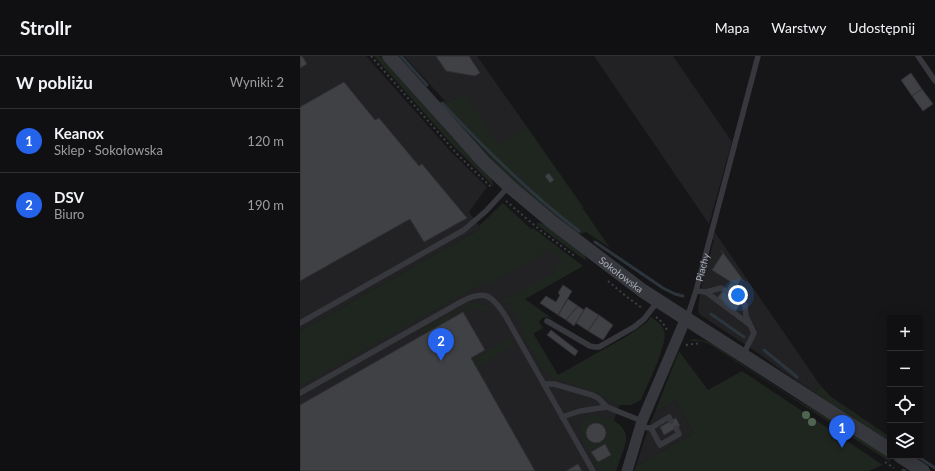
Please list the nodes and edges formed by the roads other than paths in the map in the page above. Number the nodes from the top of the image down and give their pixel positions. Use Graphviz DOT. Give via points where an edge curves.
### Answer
graph roads {
  1 [pos="389,56"];
  2 [pos="758,56"];
  3 [pos="918,56"];
  4 [pos="935,81"];
  5 [pos="509,186"];
  6 [pos="696,291"];
  7 [pos="706,292"];
  8 [pos="658,300"];
  9 [pos="686,318"];
  10 [pos="547,321"];
  11 [pos="300,323"];
  12 [pos="752,327"];
  13 [pos="743,355"];
  14 [pos="544,384"];
  15 [pos="300,393"];
  16 [pos="607,408"];
  17 [pos="562,417"];
  18 [pos="672,421"];
  19 [pos="645,425"];
  20 [pos="676,428"];
  21 [pos="666,434"];
  22 [pos="670,439"];
  23 [pos="887,448"];
  24 [pos="905,459"];
  25 [pos="593,471"];
  26 [pos="627,471"];
  27 [pos="923,471"];
  1 -- 5 [label="street, Sokołowska" via="466,143"];
  2 -- 6 [label="lane, Piachy"];
  3 -- 4 [label="lane"];
  5 -- 8 [label="street, Sokołowska" via="552,222"];
  5 -- 11 [label="lane" via="464,230"];
  6 -- 7 [label="lane"];
  6 -- 9 [label="lane, Piachy"];
  7 -- 12 [label="lane"];
  7 -- 12 [label="lane" via="721,288 741,301"];
  8 -- 9 [label="street, Sokołowska"];
  8 -- 10 [label="lane" via="639,323 595,348"];
  9 -- 13 [label="street, Sokołowska"];
  9 -- 19 [label="street, Piachy"];
  12 -- 13 [label="lane" via="753,336"];
  13 -- 23 [label="street, Sokołowska"];
  14 -- 15 [label="lane" via="499,306 490,298 478,295 461,302"];
  14 -- 16 [label="lane" via="554,384 592,395"];
  14 -- 17 [label="lane"];
  16 -- 17 [label="lane" via="580,411"];
  16 -- 19 [label="lane"];
  17 -- 25 [label="lane"];
  18 -- 19 [label="lane" via="669,417 661,424"];
  19 -- 22 [label="lane" via="660,445"];
  19 -- 26 [label="street, Piachy"];
  20 -- 22 [label="lane" via="679,434"];
  21 -- 22 [label="lane"];
  24 -- 27 [label="street"];
}
